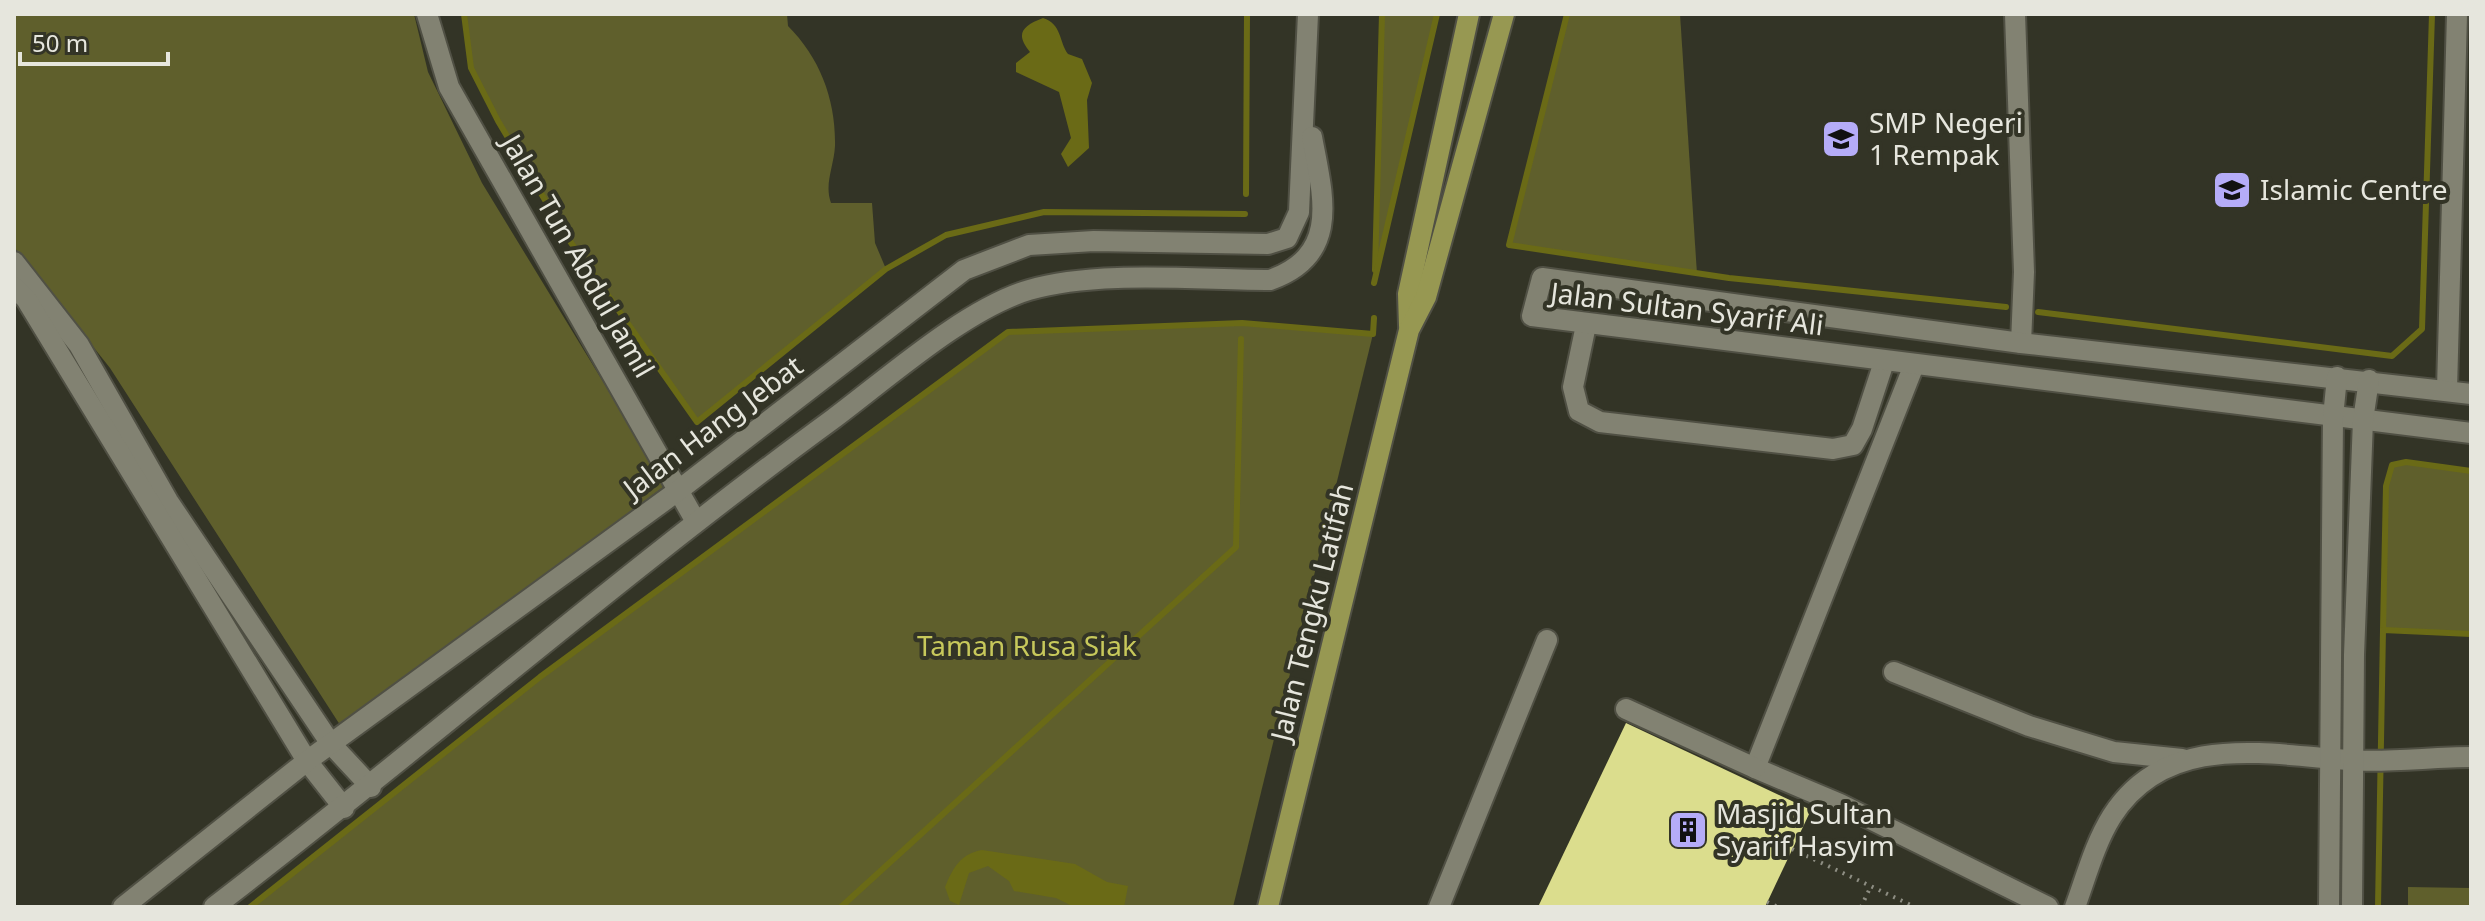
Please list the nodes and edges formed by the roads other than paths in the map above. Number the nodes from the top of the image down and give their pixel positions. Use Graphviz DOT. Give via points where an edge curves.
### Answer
graph roads {
  1 [pos="427,14"];
  2 [pos="1308,14"];
  3 [pos="1469,14"];
  4 [pos="1504,14"];
  5 [pos="2015,14"];
  6 [pos="2457,14"];
  7 [pos="1306,104"];
  8 [pos="14,262"];
  9 [pos="14,287"];
  10 [pos="1586,325"];
  11 [pos="1409,330"];
  12 [pos="2021,343"];
  13 [pos="1884,362"];
  14 [pos="1914,365"];
  15 [pos="2337,377"];
  16 [pos="2369,380"];
  17 [pos="2447,390"];
  18 [pos="2471,394"];
  19 [pos="2333,417"];
  20 [pos="2363,420"];
  21 [pos="2471,433"];
  22 [pos="679,490"];
  23 [pos="695,520"];
  24 [pos="1547,640"];
  25 [pos="1894,672"];
  26 [pos="1626,709"];
  27 [pos="331,744"];
  28 [pos="2471,757"];
  29 [pos="2182,759"];
  30 [pos="2330,759"];
  31 [pos="2354,760"];
  32 [pos="307,761"];
  33 [pos="1755,768"];
  34 [pos="371,787"];
  35 [pos="344,808"];
  36 [pos="123,907"];
  37 [pos="214,907"];
  38 [pos="1268,907"];
  39 [pos="1439,907"];
  40 [pos="2048,907"];
  41 [pos="2075,907"];
  42 [pos="2329,907"];
  43 [pos="2352,907"];
  1 -- 22 [label="street, Jalan Tun Abdul Jamil" via="449,87"];
  2 -- 7 [label="street, Jalan Hang Jebat"];
  3 -- 11 [label="main road, Jalan Tengku Latifah" via="1408,294"];
  4 -- 11 [label="main road, Jalan Tengku Latifah" via="1426,297"];
  5 -- 12 [label="street" via="2024,272"];
  6 -- 17 [label="street"];
  7 -- 22 [label="street, Jalan Hang Jebat" via="1299,212 1287,238 1268,244 1094,241 1029,245 996,255 964,270"];
  7 -- 23 [label="street, Jalan Hang Jebat" via="1323,197 1318,241 1297,271 1270,280 1095,280 1030,289 998,302"];
  8 -- 27 [label="street" via="79,345 168,501"];
  9 -- 32 [label="street"];
  10 -- 12 [label="street, Jalan Sultan Syarif Ali" via="1533,318 1541,279"];
  10 -- 13 [label="street, Jalan Sultan Syarif Ali"];
  10 -- 13 [label="street" via="1573,387 1579,411 1600,422 1833,449 1853,445"];
  11 -- 38 [label="main road, Jalan Tengku Latifah"];
  12 -- 15 [label="street, Jalan Sultan Syarif Ali"];
  13 -- 14 [label="street, Jalan Sultan Syarif Ali"];
  14 -- 19 [label="street, Jalan Sultan Syarif Ali"];
  14 -- 33 [label="street"];
  15 -- 16 [label="street, Jalan Sultan Syarif Ali"];
  15 -- 19 [label="street"];
  16 -- 17 [label="street, Jalan Sultan Syarif Ali"];
  16 -- 20 [label="street"];
  17 -- 18 [label="street, Jalan Sultan Syarif Ali"];
  19 -- 20 [label="street, Jalan Sultan Syarif Ali"];
  19 -- 30 [label="street"];
  20 -- 21 [label="street, Jalan Sultan Syarif Ali"];
  20 -- 31 [label="street"];
  22 -- 23 [label="street, Jalan Tun Abdul Jamil"];
  22 -- 27 [label="street, Jalan Hang Jebat"];
  23 -- 34 [label="street, Jalan Hang Jebat"];
  24 -- 39 [label="street"];
  25 -- 29 [label="street" via="2043,731 2114,752"];
  26 -- 33 [label="street"];
  27 -- 32 [label="street, Jalan Hang Jebat"];
  27 -- 34 [label="street"];
  28 -- 31 [label="street"];
  29 -- 30 [label="street" via="2227,754"];
  29 -- 41 [label="street" via="2152,777 2113,815"];
  30 -- 31 [label="street"];
  30 -- 42 [label="street"];
  31 -- 43 [label="street"];
  32 -- 35 [label="street"];
  32 -- 36 [label="street, Jalan Hang Jebat"];
  33 -- 40 [label="street"];
  34 -- 35 [label="street, Jalan Hang Jebat"];
  35 -- 37 [label="street, Jalan Hang Jebat"];
}
